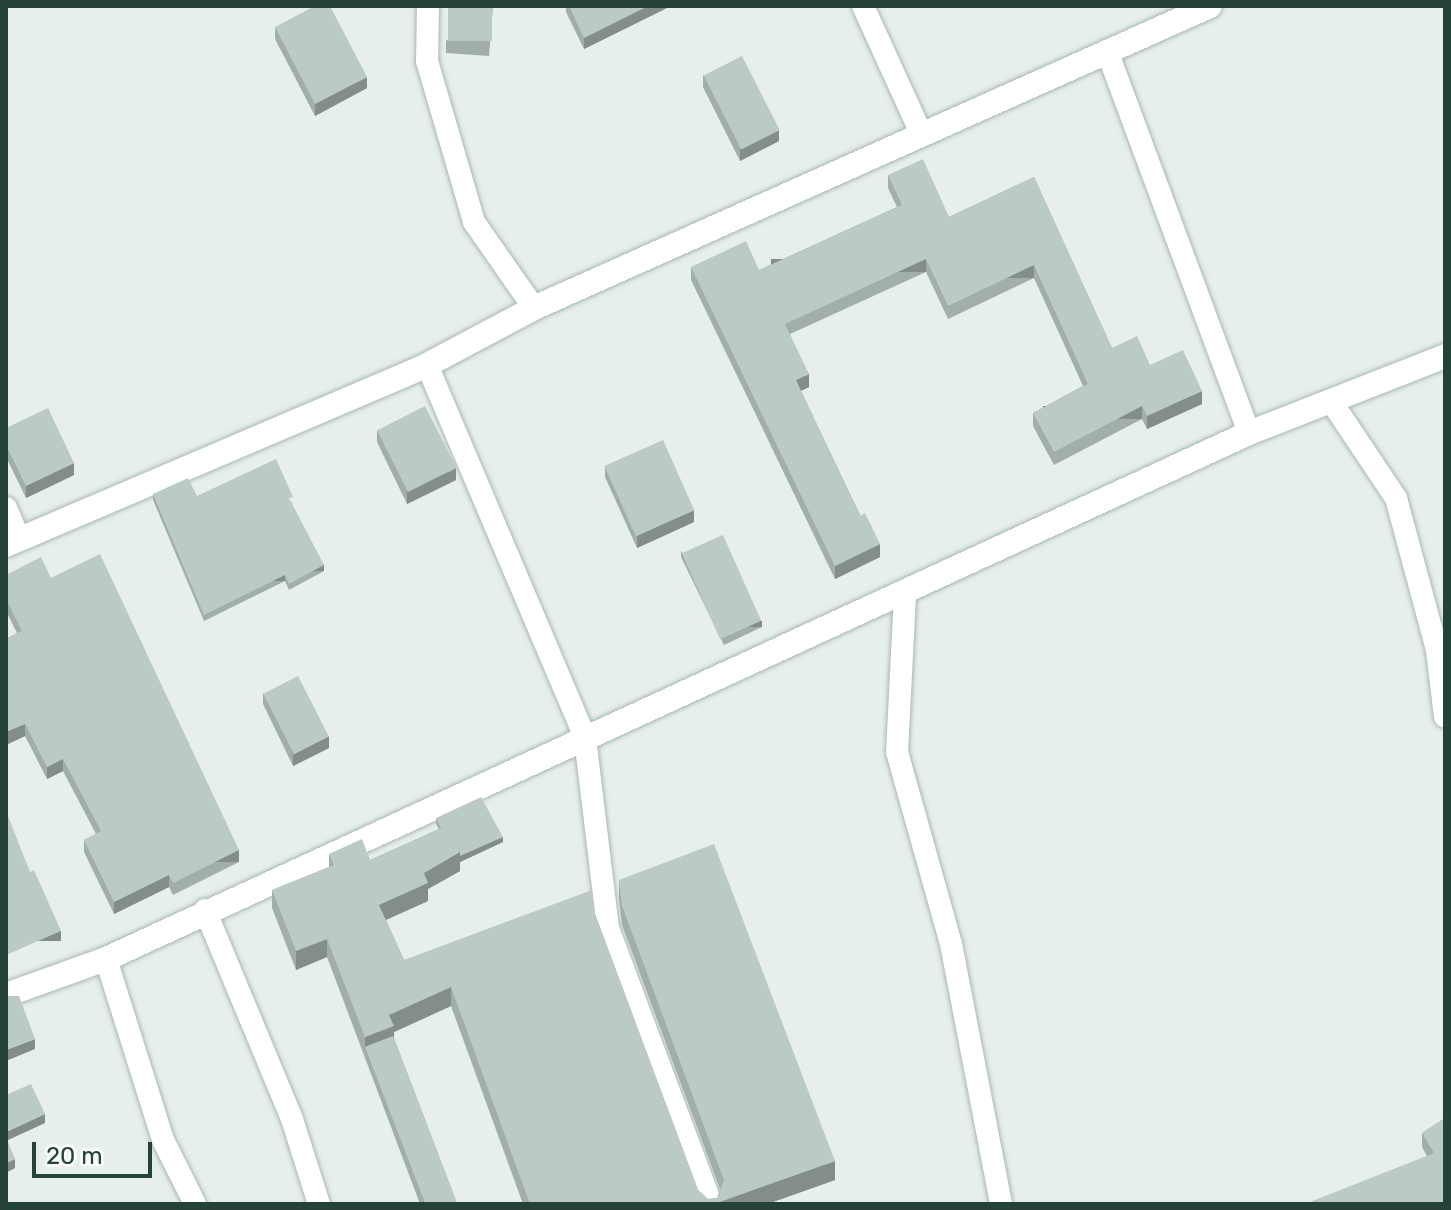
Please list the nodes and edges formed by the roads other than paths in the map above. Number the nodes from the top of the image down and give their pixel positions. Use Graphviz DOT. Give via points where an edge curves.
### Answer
graph roads {
  1 [pos="428,6"];
  2 [pos="863,6"];
  3 [pos="1210,6"];
  4 [pos="1107,51"];
  5 [pos="921,133"];
  6 [pos="534,308"];
  7 [pos="1445,356"];
  8 [pos="427,365"];
  9 [pos="1333,404"];
  10 [pos="1249,433"];
  11 [pos="6,508"];
  12 [pos="13,542"];
  13 [pos="905,595"];
  14 [pos="1445,717"];
  15 [pos="585,738"];
  16 [pos="205,910"];
  17 [pos="106,959"];
  18 [pos="6,995"];
  19 [pos="195,1204"];
  20 [pos="319,1204"];
  21 [pos="711,1204"];
  22 [pos="1001,1204"];
  1 -- 6 [label="lane" via="427,61 474,222"];
  2 -- 5 [label="lane"];
  3 -- 4 [label="street"];
  4 -- 5 [label="street"];
  4 -- 10 [label="lane"];
  5 -- 6 [label="street"];
  6 -- 8 [label="street"];
  7 -- 9 [label="street"];
  8 -- 12 [label="street"];
  8 -- 15 [label="lane"];
  9 -- 10 [label="street"];
  9 -- 14 [label="lane" via="1396,498 1437,650"];
  10 -- 13 [label="street"];
  11 -- 12 [label="lane"];
  13 -- 15 [label="street"];
  13 -- 22 [label="lane" via="897,752 951,944"];
  15 -- 16 [label="street"];
  15 -- 21 [label="lane" via="608,928"];
  16 -- 17 [label="street"];
  16 -- 20 [label="lane" via="292,1119"];
  17 -- 18 [label="street"];
  17 -- 19 [label="lane" via="163,1140"];
}
